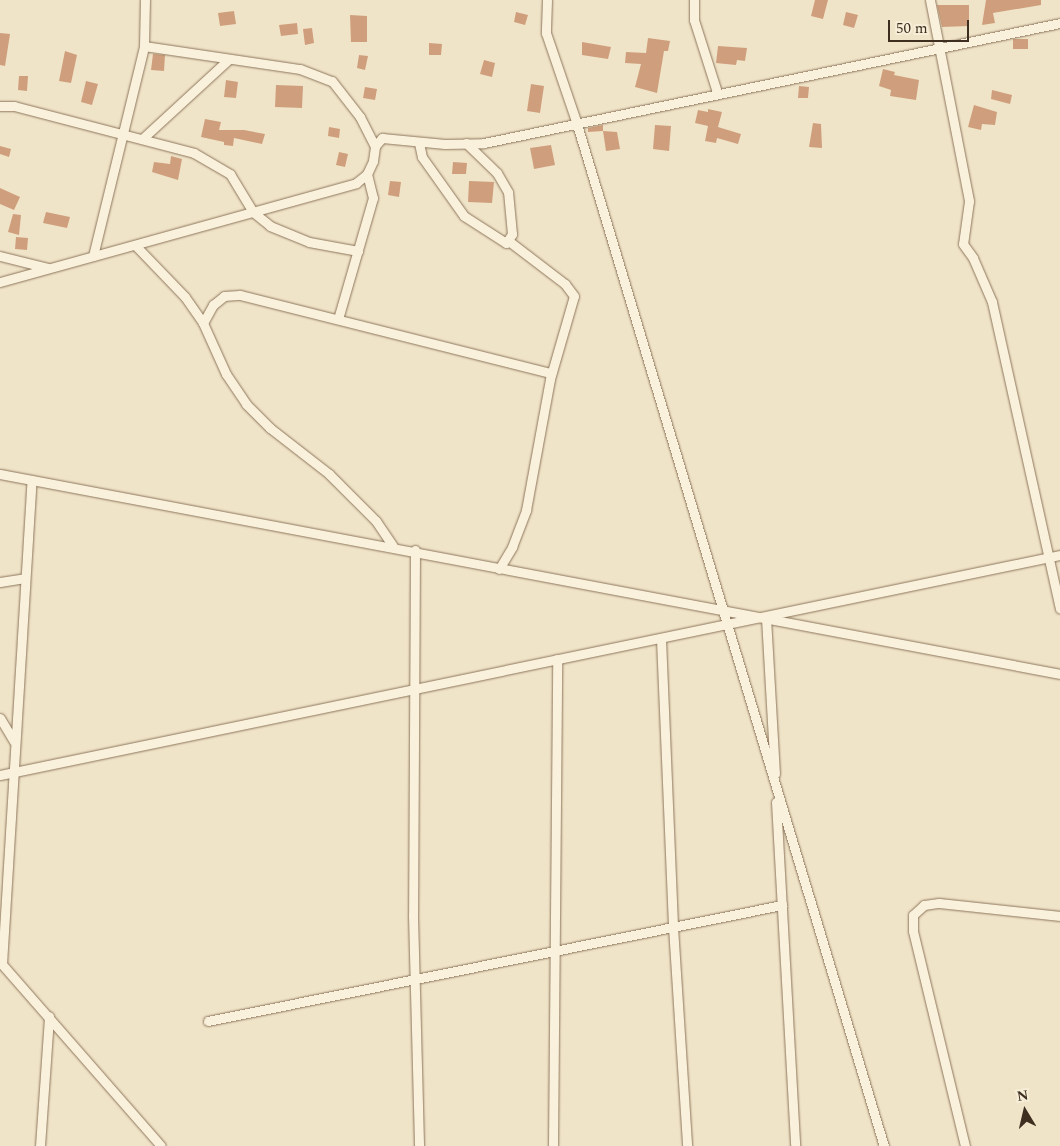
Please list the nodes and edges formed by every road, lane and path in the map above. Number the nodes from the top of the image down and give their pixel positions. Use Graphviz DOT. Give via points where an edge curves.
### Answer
graph roads {
  1 [pos="145,0"];
  2 [pos="547,0"];
  3 [pos="694,0"];
  4 [pos="930,0"];
  5 [pos="1060,23"];
  6 [pos="144,46"];
  7 [pos="939,47"];
  8 [pos="229,59"];
  9 [pos="717,92"];
  10 [pos="0,106"];
  11 [pos="576,121"];
  12 [pos="124,135"];
  13 [pos="142,139"];
  14 [pos="419,143"];
  15 [pos="466,143"];
  16 [pos="375,146"];
  17 [pos="367,174"];
  18 [pos="253,212"];
  19 [pos="510,242"];
  20 [pos="135,245"];
  21 [pos="358,251"];
  22 [pos="0,256"];
  23 [pos="93,256"];
  24 [pos="49,268"];
  25 [pos="0,282"];
  26 [pos="338,319"];
  27 [pos="203,323"];
  28 [pos="552,373"];
  29 [pos="0,474"];
  30 [pos="32,480"];
  31 [pos="393,546"];
  32 [pos="415,550"];
  33 [pos="1060,555"];
  34 [pos="1048,558"];
  35 [pos="499,569"];
  36 [pos="26,578"];
  37 [pos="0,582"];
  38 [pos="720,609"];
  39 [pos="1060,609"];
  40 [pos="766,618"];
  41 [pos="726,626"];
  42 [pos="661,638"];
  43 [pos="557,659"];
  44 [pos="1060,674"];
  45 [pos="414,688"];
  46 [pos="0,718"];
  47 [pos="14,742"];
  48 [pos="12,772"];
  49 [pos="0,775"];
  50 [pos="775,788"];
  51 [pos="782,905"];
  52 [pos="1060,916"];
  53 [pos="673,927"];
  54 [pos="556,950"];
  55 [pos="1,963"];
  56 [pos="416,979"];
  57 [pos="49,1016"];
  58 [pos="208,1021"];
  59 [pos="40,1146"];
  60 [pos="161,1146"];
  61 [pos="419,1146"];
  62 [pos="553,1146"];
  63 [pos="687,1146"];
  64 [pos="795,1146"];
  65 [pos="884,1146"];
  66 [pos="965,1146"];
  1 -- 6 [label="street"];
  2 -- 11 [label="street" via="546,33"];
  3 -- 9 [label="street" via="694,20"];
  4 -- 7 [label="street"];
  5 -- 7 [label="street"];
  6 -- 8 [label="street"];
  6 -- 12 [label="street"];
  7 -- 9 [label="street"];
  7 -- 34 [label="street" via="969,201 963,244 974,258 992,302"];
  8 -- 13 [label="street"];
  8 -- 16 [label="street" via="300,69 332,81 360,117"];
  9 -- 11 [label="street"];
  10 -- 12 [label="street" via="14,106"];
  11 -- 15 [label="street" via="484,143"];
  11 -- 38 [label="street"];
  12 -- 13 [label="street"];
  12 -- 23 [label="street"];
  13 -- 18 [label="street" via="194,153 230,174"];
  14 -- 15 [label="street"];
  14 -- 16 [label="street" via="403,138 382,138"];
  14 -- 19 [label="street" via="422,157 464,216 502,243"];
  15 -- 19 [label="street" via="497,173 508,192 512,228"];
  16 -- 17 [label="street"];
  17 -- 18 [label="street" via="356,183"];
  17 -- 21 [label="street" via="373,198"];
  18 -- 20 [label="street"];
  18 -- 21 [label="street" via="270,226 309,242"];
  19 -- 28 [label="street" via="565,284 574,296"];
  20 -- 23 [label="street"];
  20 -- 27 [label="street" via="185,297"];
  21 -- 26 [label="street"];
  22 -- 24 [label="street"];
  23 -- 24 [label="street"];
  24 -- 25 [label="street"];
  26 -- 27 [label="street" via="240,295 224,296 212,305"];
  26 -- 28 [label="street"];
  27 -- 31 [label="street" via="226,374 246,404 270,428 328,474 376,521"];
  28 -- 35 [label="street" via="526,510 512,547"];
  29 -- 30 [label="street"];
  30 -- 31 [label="street"];
  30 -- 36 [label="street"];
  31 -- 32 [label="street"];
  32 -- 35 [label="street"];
  32 -- 45 [label="street"];
  33 -- 34 [label="street"];
  34 -- 39 [label="street"];
  34 -- 40 [label="street"];
  35 -- 38 [label="street"];
  36 -- 37 [label="street"];
  36 -- 47 [label="street"];
  38 -- 40 [label="street"];
  38 -- 41 [label="street"];
  40 -- 41 [label="street"];
  40 -- 44 [label="street"];
  40 -- 50 [label="street"];
  41 -- 42 [label="street"];
  41 -- 50 [label="street"];
  42 -- 43 [label="street"];
  42 -- 53 [label="street"];
  43 -- 45 [label="street"];
  43 -- 54 [label="street"];
  45 -- 48 [label="street"];
  45 -- 56 [label="street"];
  46 -- 47 [label="street"];
  47 -- 48 [label="street"];
  48 -- 49 [label="street"];
  48 -- 55 [label="street"];
  50 -- 51 [label="street"];
  50 -- 65 [label="street"];
  51 -- 53 [label="street"];
  51 -- 64 [label="street"];
  52 -- 66 [label="street" via="939,903 924,905 912,915 913,931"];
  53 -- 54 [label="street"];
  53 -- 63 [label="street"];
  54 -- 56 [label="street"];
  54 -- 62 [label="street"];
  55 -- 57 [label="street"];
  56 -- 58 [label="street"];
  56 -- 61 [label="street"];
  57 -- 59 [label="street"];
  57 -- 60 [label="street"];
}
